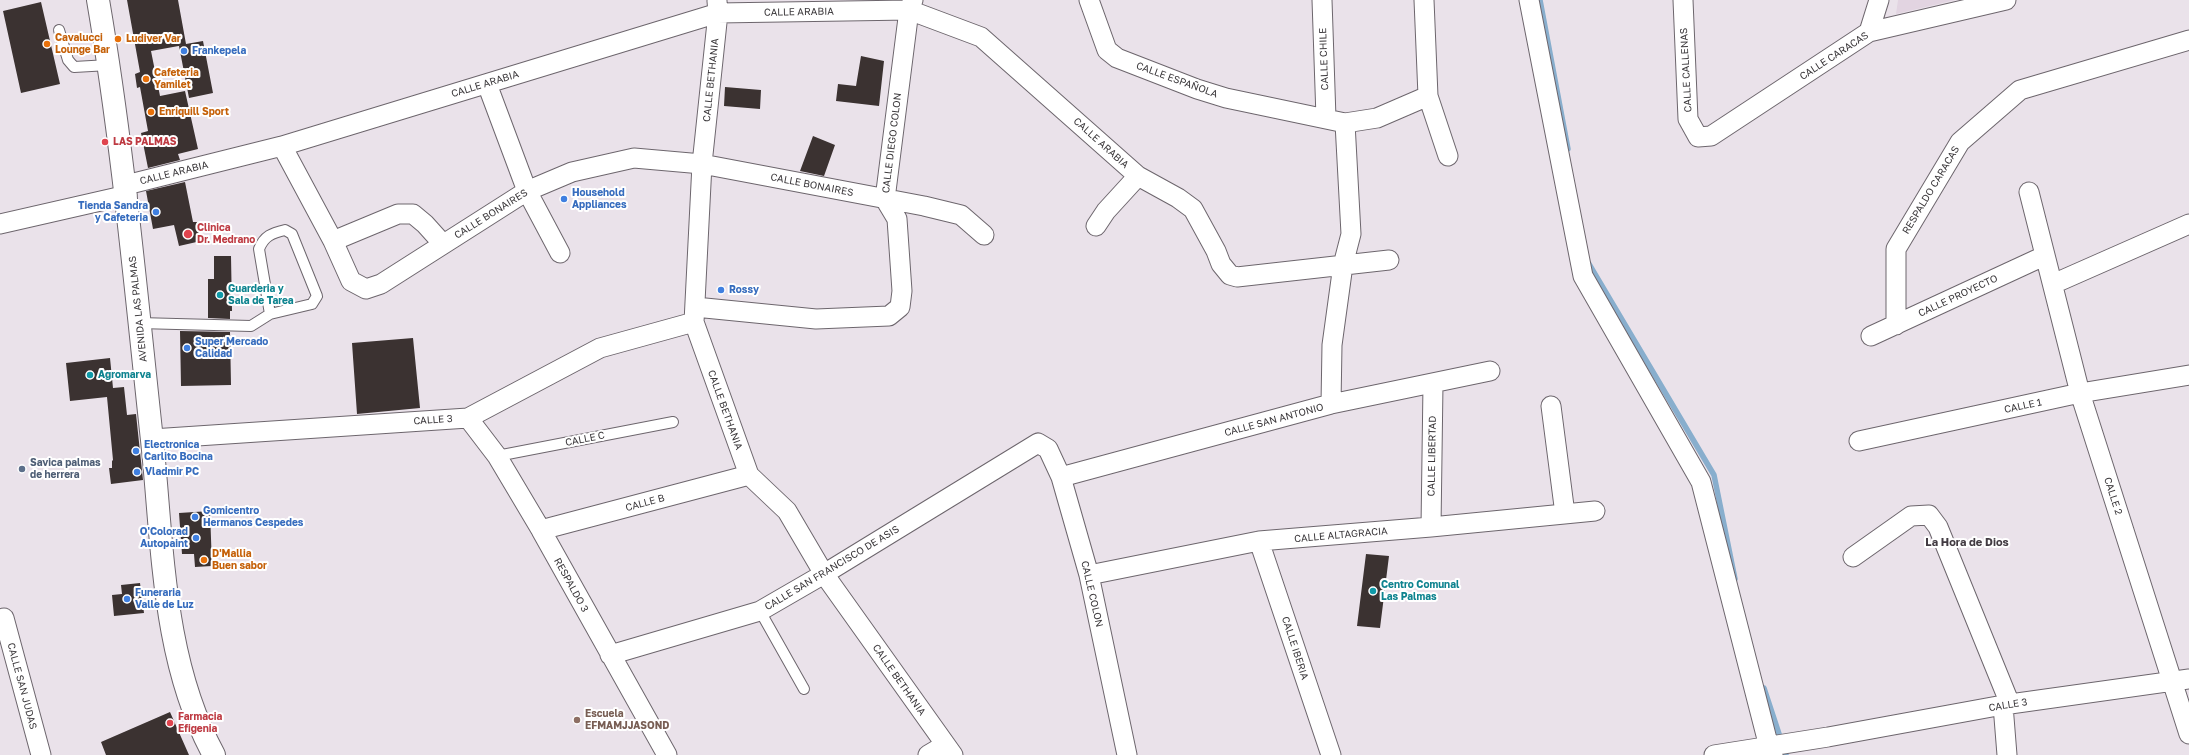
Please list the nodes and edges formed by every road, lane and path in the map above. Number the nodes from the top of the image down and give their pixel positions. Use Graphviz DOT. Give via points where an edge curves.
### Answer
graph roads {
  1 [pos="98,0"];
  2 [pos="1089,0"];
  3 [pos="1322,0"];
  4 [pos="1424,0"];
  5 [pos="1529,0"];
  6 [pos="1683,0"];
  7 [pos="1879,0"];
  8 [pos="2006,0"];
  9 [pos="911,5"];
  10 [pos="717,6"];
  11 [pos="59,30"];
  12 [pos="1869,32"];
  13 [pos="2189,40"];
  14 [pos="109,65"];
  15 [pos="487,84"];
  16 [pos="1428,96"];
  17 [pos="1326,118"];
  18 [pos="1345,123"];
  19 [pos="1698,137"];
  20 [pos="282,146"];
  21 [pos="1448,156"];
  22 [pos="702,164"];
  23 [pos="1138,176"];
  24 [pos="126,190"];
  25 [pos="527,191"];
  26 [pos="2029,192"];
  27 [pos="885,199"];
  28 [pos="0,224"];
  29 [pos="2189,224"];
  30 [pos="1096,226"];
  31 [pos="984,235"];
  32 [pos="333,241"];
  33 [pos="443,244"];
  34 [pos="560,253"];
  35 [pos="2044,256"];
  36 [pos="1389,260"];
  37 [pos="1343,265"];
  38 [pos="2054,284"];
  39 [pos="270,314"];
  40 [pos="694,315"];
  41 [pos="139,323"];
  42 [pos="1896,325"];
  43 [pos="1871,336"];
  44 [pos="1490,371"];
  45 [pos="2189,375"];
  46 [pos="1433,384"];
  47 [pos="2080,393"];
  48 [pos="1331,404"];
  49 [pos="1551,406"];
  50 [pos="468,418"];
  51 [pos="673,422"];
  52 [pos="152,439"];
  53 [pos="1859,441"];
  54 [pos="1038,443"];
  55 [pos="497,456"];
  56 [pos="749,475"];
  57 [pos="1061,477"];
  58 [pos="1595,511"];
  59 [pos="1565,514"];
  60 [pos="1431,528"];
  61 [pos="540,530"];
  62 [pos="1259,541"];
  63 [pos="1853,557"];
  64 [pos="824,574"];
  65 [pos="1089,575"];
  66 [pos="760,611"];
  67 [pos="4,618"];
  68 [pos="610,655"];
  69 [pos="2181,680"];
  70 [pos="804,689"];
  71 [pos="2007,704"];
  72 [pos="2189,734"];
  73 [pos="949,750"];
  74 [pos="1771,751"];
  75 [pos="41,755"];
  76 [pos="214,755"];
  77 [pos="667,755"];
  78 [pos="928,755"];
  79 [pos="1127,755"];
  80 [pos="1331,755"];
  81 [pos="1714,755"];
  82 [pos="2006,755"];
  1 -- 14 [label="street, AVENIDA LAS PALMAS"];
  2 -- 17 [label="street, CALLE ESPAÑOLA" via="1107,50 1117,58 1197,89"];
  3 -- 17 [label="street, CALLE CHILE"];
  4 -- 16 [label="street"];
  5 -- 74 [label="street" via="1583,276 1701,482"];
  6 -- 19 [label="street, CALLE CALLENAS" via="1688,119"];
  7 -- 12 [label="street"];
  8 -- 12 [label="street, CALLE CARACAS"];
  9 -- 10 [label="street, CALLE ARABIA"];
  9 -- 23 [label="street, CALLE ARABIA" via="981,37"];
  9 -- 27 [label="street, CALLE DIEGO COLON"];
  10 -- 15 [label="street, CALLE ARABIA"];
  10 -- 22 [label="street, CALLE BETHANIA"];
  11 -- 14 [label="lane" via="68,60 74,67"];
  12 -- 19 [label="street, CALLE CARACAS" via="1711,136"];
  13 -- 42 [label="street, RESPALDO CARACAS" via="2020,90 1960,142 1896,249"];
  14 -- 24 [label="street, AVENIDA LAS PALMAS"];
  15 -- 20 [label="street, CALLE ARABIA"];
  15 -- 25 [label="street"];
  16 -- 18 [label="street" via="1377,118"];
  16 -- 21 [label="street"];
  17 -- 18 [label="street, CALLE ESPAÑOLA"];
  18 -- 37 [label="street" via="1351,234"];
  20 -- 24 [label="street, CALLE ARABIA"];
  20 -- 32 [label="street, CALLE BONAIRES"];
  22 -- 25 [label="street, CALLE BONAIRES" via="634,158 572,172"];
  22 -- 27 [label="street, CALLE BONAIRES"];
  22 -- 40 [label="street, CALLE BETHANIA"];
  23 -- 30 [label="street" via="1106,210"];
  23 -- 37 [label="street, CALLE ARABIA" via="1193,209 1221,264 1230,275 1237,277"];
  24 -- 28 [label="street, CALLE ARABIA"];
  24 -- 41 [label="street, AVENIDA LAS PALMAS"];
  25 -- 33 [label="street, CALLE BONAIRES"];
  25 -- 34 [label="street"];
  26 -- 35 [label="street, CALLE 2"];
  27 -- 31 [label="street, CALLE BONAIRES" via="961,215"];
  27 -- 40 [label="street, CALLE DIEGO COLON" via="897,219 902,291 900,307 890,316 816,319"];
  29 -- 38 [label="street"];
  32 -- 33 [label="street" via="398,214 413,214 426,224"];
  32 -- 33 [label="street, CALLE BONAIRES" via="351,281 366,288 381,284"];
  35 -- 38 [label="street, CALLE 2"];
  35 -- 42 [label="street, CALLE PROYECTO"];
  36 -- 37 [label="street, CALLE ARABIA"];
  37 -- 48 [label="street" via="1332,345"];
  38 -- 47 [label="street, CALLE 2"];
  39 -- 39 [label="lane" via="259,249 263,240 272,233 285,230 292,234 317,296 312,304"];
  39 -- 41 [label="lane" via="251,326"];
  40 -- 50 [label="street, CALLE 3" via="600,348"];
  40 -- 56 [label="street, CALLE BETHANIA"];
  41 -- 52 [label="street, AVENIDA LAS PALMAS"];
  42 -- 43 [label="street, CALLE PROYECTO"];
  44 -- 46 [label="street, CALLE SAN ANTONIO"];
  45 -- 47 [label="street, CALLE 1"];
  46 -- 48 [label="street, CALLE SAN ANTONIO"];
  46 -- 60 [label="street, CALLE LIBERTAD"];
  47 -- 53 [label="street, CALLE 1"];
  47 -- 69 [label="street, CALLE 2"];
  48 -- 57 [label="street, CALLE SAN ANTONIO"];
  49 -- 59 [label="street"];
  50 -- 52 [label="street, CALLE 3"];
  50 -- 55 [label="street, RESPALDO 3"];
  51 -- 55 [label="lane, CALLE C"];
  52 -- 76 [label="street, AVENIDA LAS PALMAS" via="172,632 198,727"];
  54 -- 57 [label="street, CALLE COLON" via="1048,449"];
  54 -- 64 [label="street, CALLE SAN FRANCISCO DE ASIS"];
  55 -- 61 [label="street, RESPALDO 3"];
  56 -- 61 [label="street, CALLE B"];
  56 -- 64 [label="street, CALLE BETHANIA" via="787,511"];
  57 -- 65 [label="street, CALLE COLON"];
  58 -- 59 [label="street, CALLE ALTAGRACIA"];
  59 -- 60 [label="street, CALLE ALTAGRACIA"];
  60 -- 62 [label="street, CALLE ALTAGRACIA"];
  61 -- 68 [label="street, RESPALDO 3"];
  62 -- 65 [label="street, CALLE ALTAGRACIA"];
  62 -- 80 [label="street, CALLE IBERIA"];
  63 -- 71 [label="street" via="1911,516 1929,515 1938,526"];
  64 -- 66 [label="street, CALLE SAN FRANCISCO DE ASIS"];
  64 -- 73 [label="street, CALLE BETHANIA"];
  65 -- 79 [label="street, CALLE COLON"];
  66 -- 68 [label="street, CALLE SAN FRANCISCO DE ASIS"];
  66 -- 70 [label="lane"];
  67 -- 75 [label="street, CALLE SAN JUDAS"];
  68 -- 77 [label="street, RESPALDO 3"];
  69 -- 71 [label="street, CALLE 3"];
  69 -- 72 [label="street, CALLE 2"];
  71 -- 74 [label="street, CALLE 3" via="1828,737"];
  71 -- 82 [label="street"];
  73 -- 78 [label="street"];
  74 -- 81 [label="street, CALLE 3"];
}
